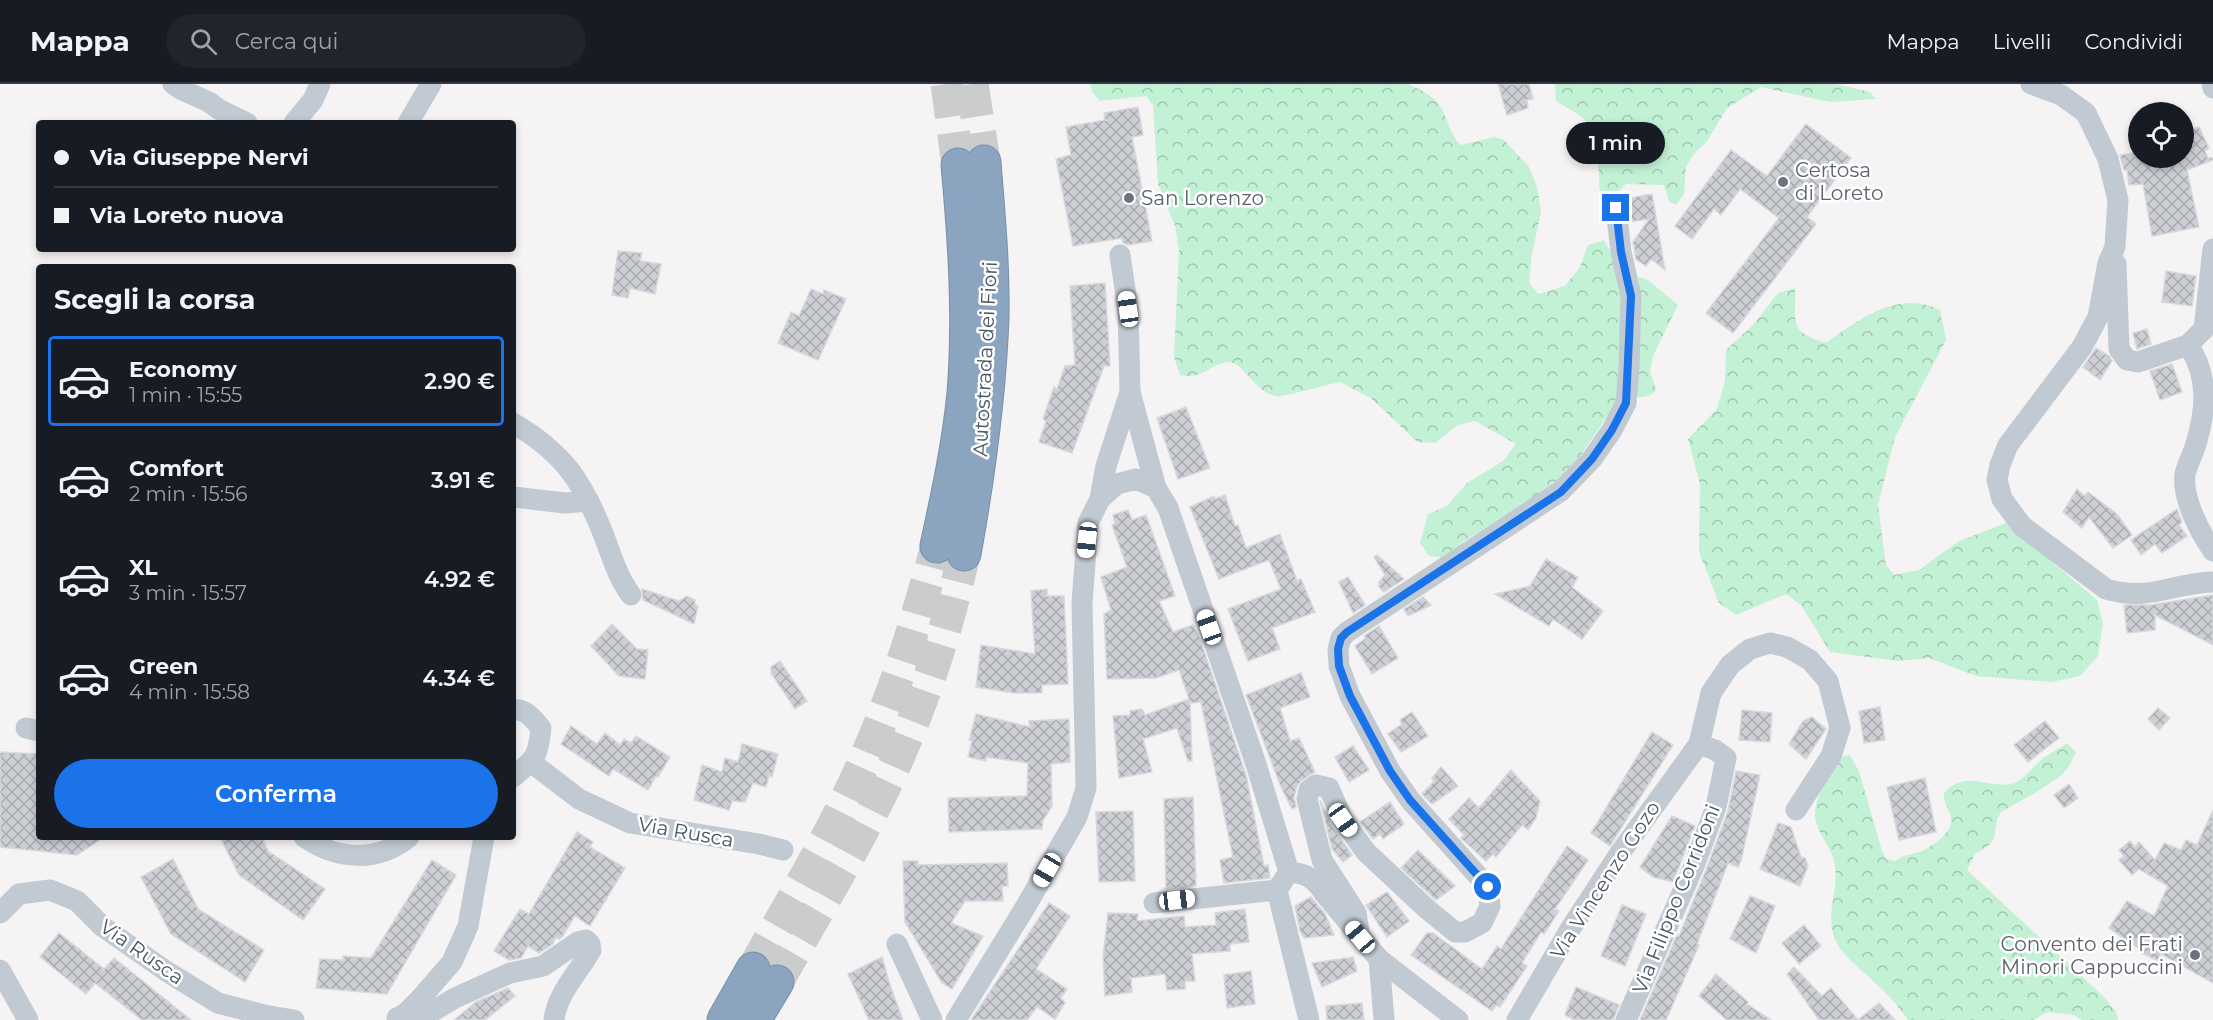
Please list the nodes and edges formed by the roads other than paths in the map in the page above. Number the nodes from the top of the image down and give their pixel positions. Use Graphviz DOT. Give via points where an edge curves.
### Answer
graph roads {
  1 [pos="173,84"];
  2 [pos="320,84"];
  3 [pos="431,84"];
  4 [pos="2031,84"];
  5 [pos="2212,84"];
  6 [pos="2213,88"];
  7 [pos="241,120"];
  8 [pos="296,120"];
  9 [pos="410,120"];
  10 [pos="971,164"];
  11 [pos="1616,208"];
  12 [pos="2115,248"];
  13 [pos="2213,249"];
  14 [pos="1120,255"];
  15 [pos="2188,345"];
  16 [pos="1130,392"];
  17 [pos="516,425"];
  18 [pos="1156,488"];
  19 [pos="516,497"];
  20 [pos="1100,499"];
  21 [pos="589,501"];
  22 [pos="951,550"];
  23 [pos="2213,551"];
  24 [pos="2213,582"];
  25 [pos="631,596"];
  26 [pos="516,710"];
  27 [pos="1699,744"];
  28 [pos="532,763"];
  29 [pos="516,775"];
  30 [pos="1796,810"];
  31 [pos="309,840"];
  32 [pos="405,840"];
  33 [pos="483,840"];
  34 [pos="783,850"];
  35 [pos="1289,872"];
  36 [pos="1277,890"];
  37 [pos="1154,903"];
  38 [pos="0,913"];
  39 [pos="1360,937"];
  40 [pos="897,944"];
  41 [pos="1379,959"];
  42 [pos="0,970"];
  43 [pos="399,1017"];
  44 [pos="28,1020"];
  45 [pos="294,1020"];
  46 [pos="554,1020"];
  47 [pos="724,1020"];
  48 [pos="754,1020"];
  49 [pos="932,1020"];
  50 [pos="956,1020"];
  51 [pos="1309,1020"];
  52 [pos="1384,1020"];
  53 [pos="1458,1020"];
  54 [pos="1516,1020"];
  55 [pos="1626,1020"];
  1 -- 7 [label="street"];
  2 -- 8 [label="street"];
  3 -- 9 [label="street"];
  4 -- 12 [label="street" via="2061,95 2086,113 2108,159 2118,200"];
  5 -- 6 [label="street"];
  10 -- 22 [label="highway, Autostrada dei Fiori" via="991,243 992,317 978,476"];
  11 -- 39 [label="street" via="1631,296 1626,403 1612,430 1561,492 1341,638 1339,666 1350,696 1390,771 1410,800 1488,887 1490,906 1482,923 1465,932 1455,932 1366,852 1343,820 1329,788 1316,785 1309,790 1307,799 1322,860 1356,913"];
  12 -- 15 [label="street" via="2119,349 2127,360 2138,362"];
  12 -- 24 [label="street" via="2108,263 2098,317 2082,347 2008,445 1997,480 2002,499 2022,526 2106,589 2146,595"];
  13 -- 15 [label="street" via="2204,329"];
  14 -- 16 [label="street" via="1128,309"];
  15 -- 23 [label="street" via="2197,359 2205,405 2185,482 2191,509"];
  16 -- 18 [label="street"];
  16 -- 20 [label="street" via="1106,466"];
  17 -- 21 [label="street" via="557,454 575,475"];
  18 -- 20 [label="street" via="1136,479 1117,484"];
  18 -- 35 [label="street" via="1168,508 1225,671"];
  19 -- 21 [label="street" via="565,503"];
  20 -- 50 [label="street" via="1088,523 1082,603 1086,788 1077,817"];
  21 -- 25 [label="street" via="621,581"];
  26 -- 28 [label="street" via="530,714 541,728 540,744"];
  27 -- 30 [label="street" via="1711,693 1730,665 1750,649 1770,642 1810,660 1828,681 1840,728 1832,756"];
  27 -- 54 [label="street, Via Vincenzo Gozo" via="1620,853"];
  27 -- 55 [label="street, Via Filippo Corridoni" via="1726,758 1716,807"];
  28 -- 29 [label="street"];
  28 -- 34 [label="street, Via Rusca" via="579,799 630,823"];
  31 -- 32 [label="street" via="328,851 367,857"];
  33 -- 43 [label="street" via="468,926 452,962"];
  35 -- 36 [label="street"];
  35 -- 39 [label="street" via="1302,873 1317,881"];
  36 -- 37 [label="street"];
  36 -- 51 [label="street"];
  38 -- 45 [label="street, Via Rusca" via="19,894 50,890 77,901 103,927 218,1003"];
  39 -- 41 [label="street"];
  40 -- 49 [label="street"];
  41 -- 52 [label="street"];
  41 -- 53 [label="street"];
  42 -- 44 [label="street"];
  43 -- 46 [label="street" via="423,1017 510,973 543,966 586,940 591,950 566,988"];
  47 -- 48 [label="highway" via="765,975"];
}
